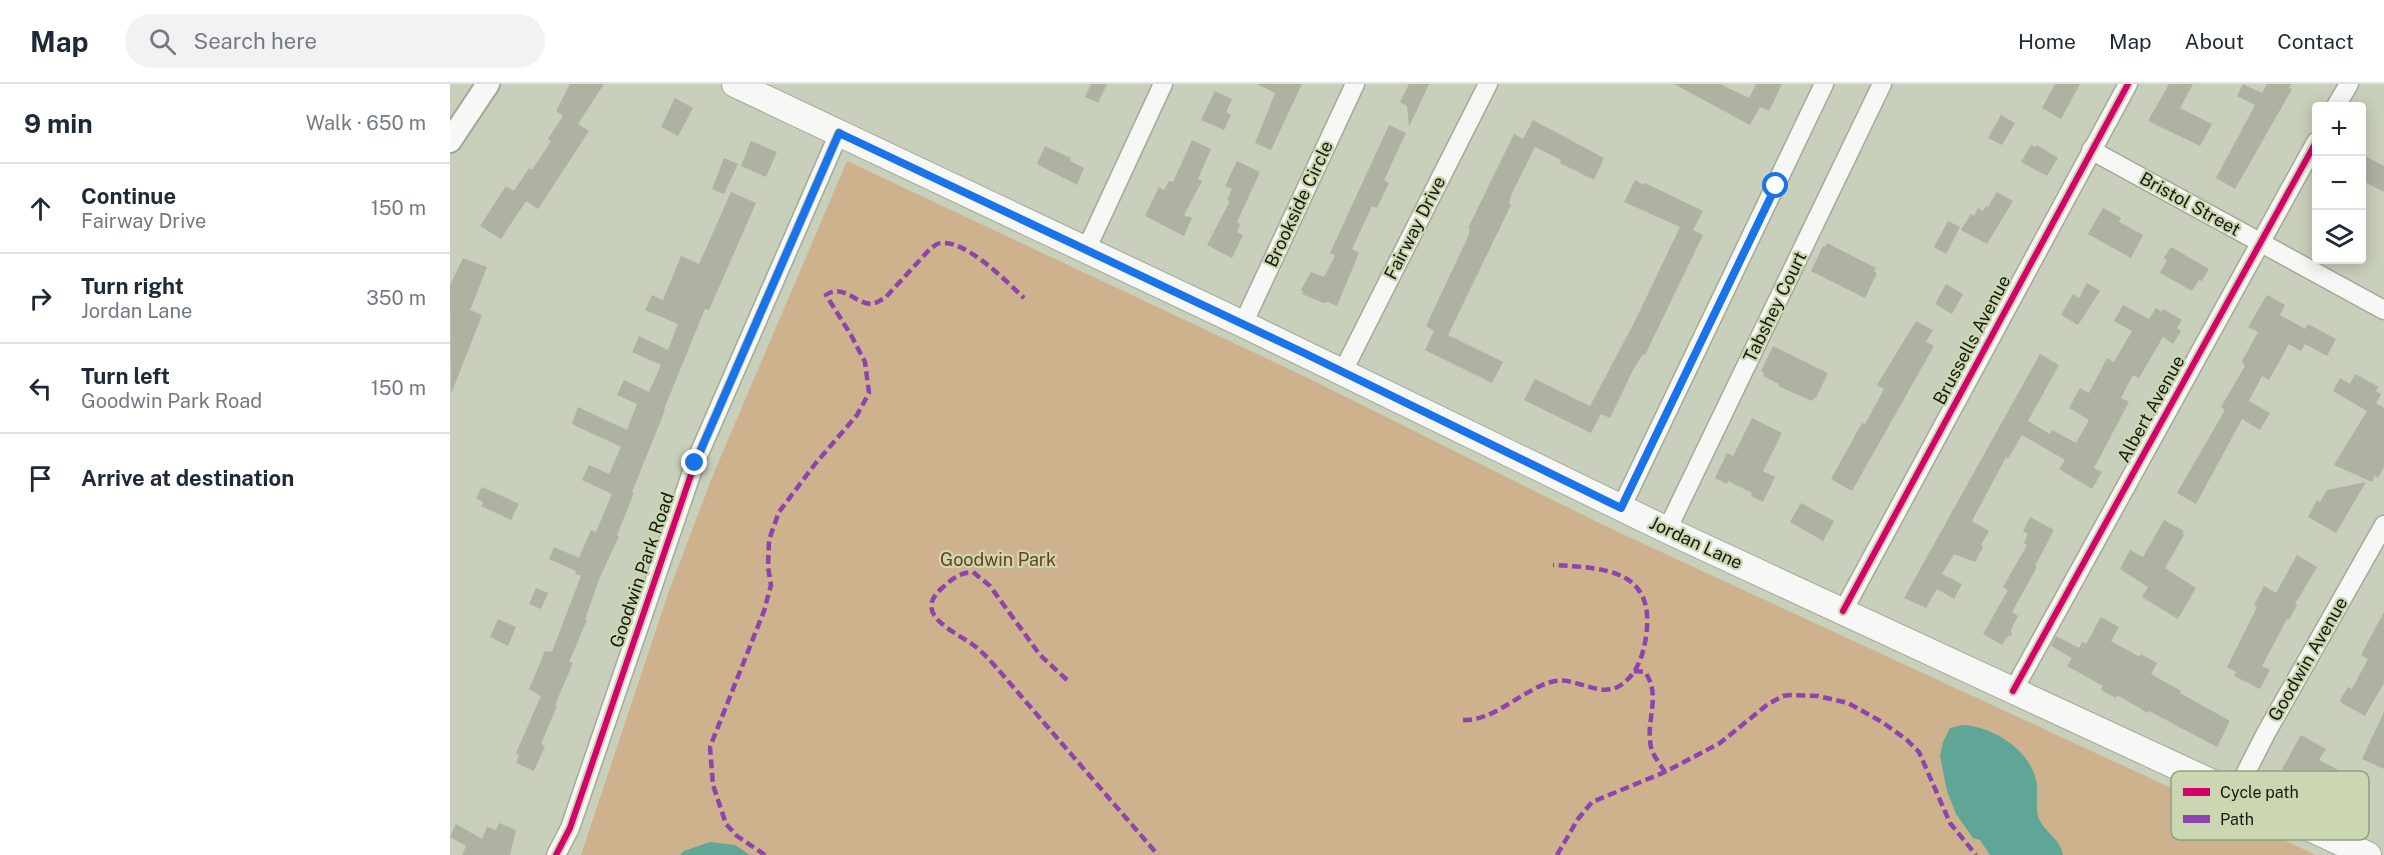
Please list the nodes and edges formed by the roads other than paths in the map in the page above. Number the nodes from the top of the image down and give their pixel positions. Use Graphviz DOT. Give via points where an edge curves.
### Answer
graph roads {
  1 [pos="488,84"];
  2 [pos="735,84"];
  3 [pos="1163,84"];
  4 [pos="1355,84"];
  5 [pos="1488,84"];
  6 [pos="1824,84"];
  7 [pos="1882,84"];
  8 [pos="2128,84"];
  9 [pos="2349,84"];
  10 [pos="2338,102"];
  11 [pos="839,133"];
  12 [pos="450,141"];
  13 [pos="2312,149"];
  14 [pos="2091,150"];
  15 [pos="2260,243"];
  16 [pos="1086,250"];
  17 [pos="2384,310"];
  18 [pos="1243,324"];
  19 [pos="1343,371"];
  20 [pos="1621,508"];
  21 [pos="2384,525"];
  22 [pos="1667,530"];
  23 [pos="1842,611"];
  24 [pos="2013,691"];
  25 [pos="2185,771"];
  26 [pos="2247,771"];
  27 [pos="2335,840"];
  28 [pos="556,855"];
  29 [pos="2368,855"];
  1 -- 12 [label="street"];
  2 -- 11 [label="main road, Jordan Lane"];
  3 -- 16 [label="street"];
  4 -- 18 [label="street, Brookside Circle"];
  5 -- 19 [label="street, Fairway Drive"];
  6 -- 20 [label="street"];
  7 -- 22 [label="street, Tabshey Court"];
  8 -- 14 [label="street, Brussells Avenue"];
  9 -- 10 [label="street"];
  11 -- 16 [label="main road, Jordan Lane"];
  11 -- 28 [label="street, Goodwin Park Road" via="695,463 570,828"];
  13 -- 15 [label="street, Albert Avenue"];
  14 -- 15 [label="street, Bristol Street"];
  14 -- 23 [label="street, Brussells Avenue"];
  15 -- 17 [label="street, Bristol Street"];
  15 -- 24 [label="street, Albert Avenue"];
  16 -- 18 [label="main road, Jordan Lane"];
  18 -- 19 [label="main road, Jordan Lane"];
  19 -- 20 [label="main road, Jordan Lane"];
  20 -- 22 [label="main road, Jordan Lane"];
  21 -- 26 [label="street, Goodwin Avenue"];
  22 -- 23 [label="main road, Jordan Lane"];
  23 -- 24 [label="main road, Jordan Lane"];
  24 -- 25 [label="main road, Jordan Lane"];
  27 -- 29 [label="main road, Jordan Lane"];
}
